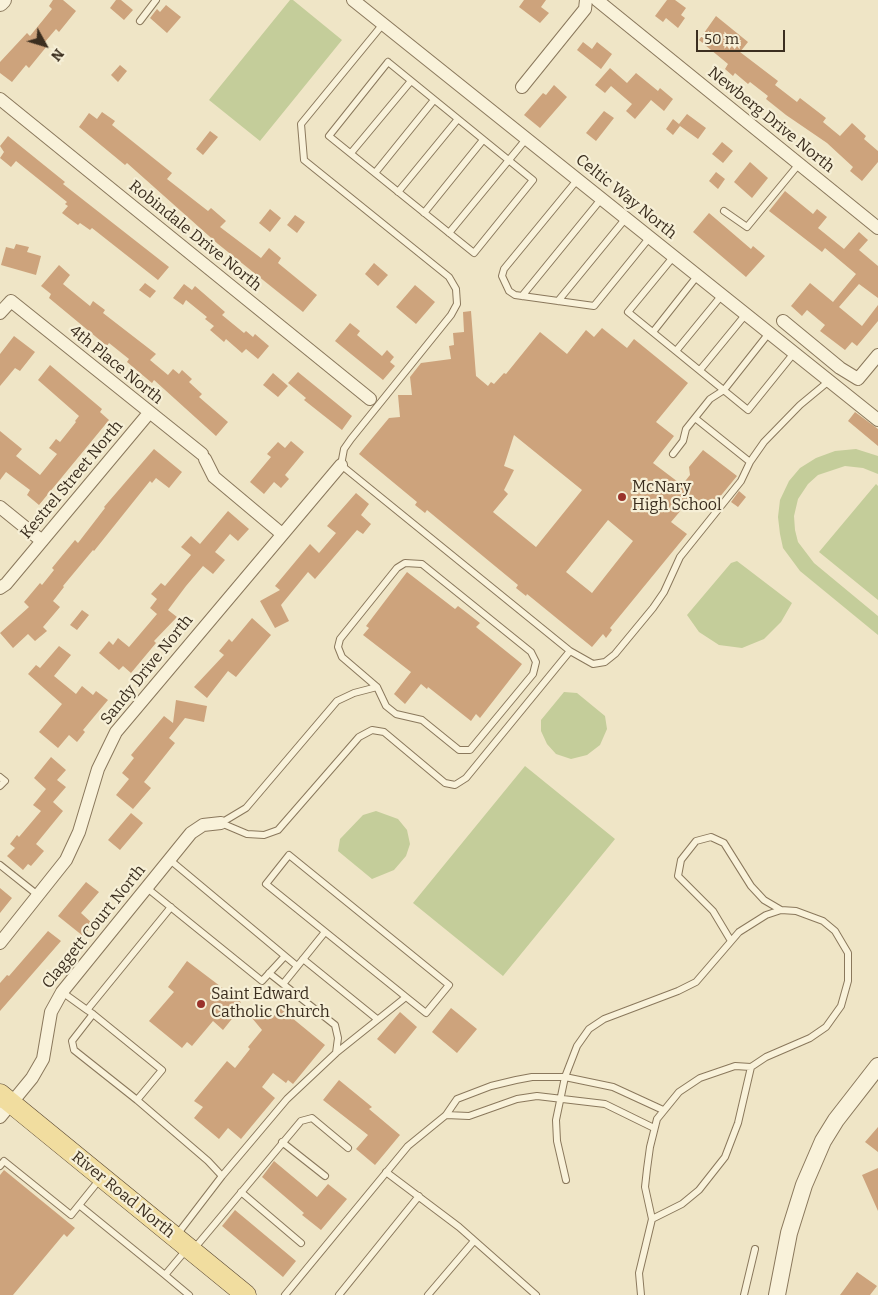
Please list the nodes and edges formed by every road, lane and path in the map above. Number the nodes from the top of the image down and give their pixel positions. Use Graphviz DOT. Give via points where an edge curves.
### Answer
graph roads {
  1 [pos="2,0"];
  2 [pos="156,0"];
  3 [pos="353,0"];
  4 [pos="586,0"];
  5 [pos="597,0"];
  6 [pos="0,3"];
  7 [pos="140,21"];
  8 [pos="383,24"];
  9 [pos="411,81"];
  10 [pos="522,87"];
  11 [pos="0,99"];
  12 [pos="434,100"];
  13 [pos="458,119"];
  14 [pos="527,138"];
  15 [pos="483,140"];
  16 [pos="351,153"];
  17 [pos="509,160"];
  18 [pos="799,164"];
  19 [pos="374,173"];
  20 [pos="578,179"];
  21 [pos="398,192"];
  22 [pos="602,198"];
  23 [pos="724,211"];
  24 [pos="424,212"];
  25 [pos="626,218"];
  26 [pos="878,228"];
  27 [pos="449,233"];
  28 [pos="650,237"];
  29 [pos="674,256"];
  30 [pos="698,276"];
  31 [pos="722,294"];
  32 [pos="522,296"];
  33 [pos="558,301"];
  34 [pos="0,314"];
  35 [pos="746,314"];
  36 [pos="783,321"];
  37 [pos="652,332"];
  38 [pos="770,333"];
  39 [pos="676,351"];
  40 [pos="794,353"];
  41 [pos="878,355"];
  42 [pos="700,370"];
  43 [pos="829,380"];
  44 [pos="724,390"];
  45 [pos="370,398"];
  46 [pos="149,413"];
  47 [pos="696,418"];
  48 [pos="878,420"];
  49 [pos="673,454"];
  50 [pos="750,462"];
  51 [pos="342,465"];
  52 [pos="0,507"];
  53 [pos="282,534"];
  54 [pos="42,541"];
  55 [pos="0,588"];
  56 [pos="570,651"];
  57 [pos="377,687"];
  58 [pos="0,777"];
  59 [pos="0,786"];
  60 [pos="221,823"];
  61 [pos="170,860"];
  62 [pos="0,865"];
  63 [pos="147,888"];
  64 [pos="39,896"];
  65 [pos="171,907"];
  66 [pos="781,910"];
  67 [pos="325,932"];
  68 [pos="731,941"];
  69 [pos="0,943"];
  70 [pos="284,956"];
  71 [pos="303,959"];
  72 [pos="297,966"];
  73 [pos="269,973"];
  74 [pos="283,984"];
  75 [pos="62,992"];
  76 [pos="406,997"];
  77 [pos="90,1012"];
  78 [pos="377,1019"];
  79 [pos="336,1053"];
  80 [pos="878,1066"];
  81 [pos="751,1067"];
  82 [pos="565,1077"];
  83 [pos="560,1098"];
  84 [pos="137,1100"];
  85 [pos="4,1105"];
  86 [pos="662,1110"];
  87 [pos="446,1115"];
  88 [pos="654,1128"];
  89 [pos="282,1142"];
  90 [pos="348,1148"];
  91 [pos="0,1166"];
  92 [pos="386,1172"];
  93 [pos="222,1176"];
  94 [pos="325,1176"];
  95 [pos="102,1177"];
  96 [pos="566,1180"];
  97 [pos="241,1192"];
  98 [pos="419,1196"];
  99 [pos="79,1205"];
  100 [pos="652,1219"];
  101 [pos="474,1240"];
  102 [pos="301,1243"];
  103 [pos="185,1245"];
  104 [pos="754,1249"];
  105 [pos="165,1275"];
  106 [pos="237,1292"];
  107 [pos="189,1295"];
  108 [pos="285,1295"];
  109 [pos="339,1295"];
  110 [pos="428,1295"];
  111 [pos="536,1295"];
  112 [pos="641,1295"];
  113 [pos="744,1295"];
  114 [pos="777,1295"];
  1 -- 6 [label="street"];
  2 -- 7 [label="lane"];
  3 -- 8 [label="street, Celtic Way North"];
  4 -- 10 [label="street" via="584,9"];
  5 -- 18 [label="street, Newberg Drive North"];
  8 -- 14 [label="street, Celtic Way North"];
  8 -- 51 [label="lane" via="302,124 304,160 449,277 456,289 457,304 351,439 344,449"];
  9 -- 12 [label="lane"];
  9 -- 16 [label="lane"];
  9 -- 16 [label="lane" via="388,62 329,136"];
  11 -- 45 [label="street, Robindale Drive North"];
  12 -- 13 [label="lane"];
  12 -- 19 [label="lane"];
  13 -- 15 [label="lane"];
  13 -- 21 [label="lane"];
  14 -- 17 [label="lane"];
  14 -- 20 [label="street, Celtic Way North"];
  15 -- 17 [label="lane"];
  15 -- 24 [label="lane"];
  16 -- 19 [label="lane"];
  17 -- 27 [label="lane"];
  17 -- 27 [label="lane" via="533,180 480,246 474,253"];
  18 -- 23 [label="lane" via="747,227"];
  18 -- 26 [label="street, Newberg Drive North"];
  19 -- 21 [label="lane"];
  20 -- 22 [label="street, Celtic Way North"];
  20 -- 32 [label="lane" via="504,269 502,276 509,291"];
  21 -- 24 [label="lane"];
  22 -- 25 [label="street, Celtic Way North"];
  22 -- 32 [label="lane"];
  24 -- 27 [label="lane"];
  25 -- 28 [label="street, Celtic Way North"];
  25 -- 33 [label="lane"];
  28 -- 29 [label="street, Celtic Way North"];
  28 -- 33 [label="lane" via="594,306"];
  29 -- 30 [label="street, Celtic Way North"];
  29 -- 37 [label="lane" via="628,312"];
  30 -- 31 [label="street, Celtic Way North"];
  30 -- 37 [label="lane"];
  31 -- 35 [label="street, Celtic Way North"];
  31 -- 39 [label="lane"];
  32 -- 33 [label="lane"];
  34 -- 46 [label="street, 4th Place North" via="11,301"];
  35 -- 38 [label="street, Celtic Way North"];
  35 -- 42 [label="lane"];
  36 -- 41 [label="street" via="858,379"];
  37 -- 39 [label="lane"];
  38 -- 40 [label="street, Celtic Way North"];
  38 -- 44 [label="lane"];
  39 -- 42 [label="lane"];
  40 -- 43 [label="street, Celtic Way North"];
  40 -- 44 [label="lane" via="748,410"];
  42 -- 44 [label="lane"];
  43 -- 48 [label="street, Celtic Way North"];
  43 -- 50 [label="lane" via="775,431"];
  44 -- 47 [label="lane" via="710,399"];
  46 -- 53 [label="street, 4th Place North" via="203,456 214,476"];
  46 -- 54 [label="street, Kestrel Street North"];
  47 -- 49 [label="lane" via="686,429 683,441"];
  47 -- 50 [label="lane"];
  50 -- 56 [label="lane" via="741,481 680,557 653,608 615,654 605,662 593,664"];
  51 -- 53 [label="street, Sandy Drive North"];
  51 -- 56 [label="lane"];
  52 -- 54 [label="street"];
  53 -- 64 [label="street, Sandy Drive North" via="116,732 98,769 72,849"];
  54 -- 55 [label="street, Kestrel Street North"];
  56 -- 60 [label="lane" via="466,778 455,786 445,783 384,732 372,730 358,737 278,830 264,835 247,834"];
  57 -- 57 [label="lane" via="386,706 396,714 422,720 459,750 470,750 533,674 536,662 531,652 422,564 405,563 397,568 340,639 338,647 342,657"];
  57 -- 60 [label="lane" via="338,701 246,808"];
  58 -- 59 [label="lane" via="5,781"];
  60 -- 61 [label="street, Claggett Court North" via="198,827"];
  61 -- 63 [label="street, Claggett Court North"];
  61 -- 70 [label="lane"];
  62 -- 64 [label="lane"];
  63 -- 65 [label="lane"];
  63 -- 75 [label="street, Claggett Court North"];
  64 -- 69 [label="street, Sandy Drive North"];
  65 -- 73 [label="lane" via="262,981"];
  65 -- 77 [label="lane"];
  66 -- 68 [label="lane" via="752,922"];
  66 -- 68 [label="lane" via="750,886 724,843 710,837 696,841 681,860 678,876 713,911"];
  66 -- 81 [label="lane" via="810,915 835,931 848,953 848,981 841,1006 826,1027 810,1038 766,1056"];
  67 -- 71 [label="lane"];
  67 -- 76 [label="lane"];
  67 -- 76 [label="lane" via="266,884 289,855 449,985 426,1013"];
  68 -- 82 [label="lane" via="696,982 594,1025 578,1046"];
  70 -- 72 [label="lane"];
  70 -- 73 [label="lane"];
  71 -- 72 [label="lane"];
  71 -- 78 [label="lane"];
  72 -- 74 [label="lane"];
  73 -- 74 [label="lane"];
  74 -- 79 [label="lane" via="335,1025 338,1038"];
  75 -- 77 [label="lane"];
  75 -- 85 [label="street, Claggett Court North" via="51,1012 43,1059 32,1078"];
  76 -- 78 [label="lane"];
  77 -- 84 [label="lane" via="72,1041 74,1050"];
  77 -- 84 [label="lane" via="162,1070"];
  78 -- 79 [label="lane"];
  79 -- 93 [label="lane" via="287,1099"];
  80 -- 114 [label="street" via="823,1141 804,1185 789,1233"];
  81 -- 86 [label="lane" via="735,1066 700,1078 679,1092"];
  81 -- 100 [label="lane" via="738,1123 725,1157 699,1190 673,1209"];
  82 -- 83 [label="lane"];
  82 -- 86 [label="lane" via="613,1087"];
  82 -- 87 [label="lane" via="532,1077 491,1086 457,1099"];
  83 -- 87 [label="lane" via="527,1097 468,1116"];
  83 -- 88 [label="lane" via="605,1104"];
  83 -- 96 [label="lane" via="557,1140"];
  84 -- 93 [label="lane"];
  85 -- 95 [label="main road, River Road North"];
  86 -- 88 [label="lane"];
  87 -- 92 [label="lane" via="408,1146"];
  88 -- 100 [label="lane" via="645,1187"];
  89 -- 90 [label="lane" via="301,1121 312,1118"];
  89 -- 94 [label="lane"];
  89 -- 97 [label="lane"];
  91 -- 99 [label="lane" via="4,1161 70,1215"];
  92 -- 98 [label="lane"];
  92 -- 108 [label="lane"];
  93 -- 103 [label="lane"];
  95 -- 99 [label="lane"];
  95 -- 103 [label="main road, River Road North"];
  97 -- 102 [label="lane"];
  97 -- 103 [label="lane"];
  98 -- 101 [label="lane"];
  98 -- 109 [label="lane"];
  99 -- 105 [label="lane"];
  100 -- 112 [label="lane" via="639,1273"];
  101 -- 110 [label="lane"];
  101 -- 111 [label="lane"];
  103 -- 105 [label="lane"];
  103 -- 106 [label="main road, River Road North"];
  104 -- 113 [label="lane"];
  105 -- 107 [label="lane"];
}
